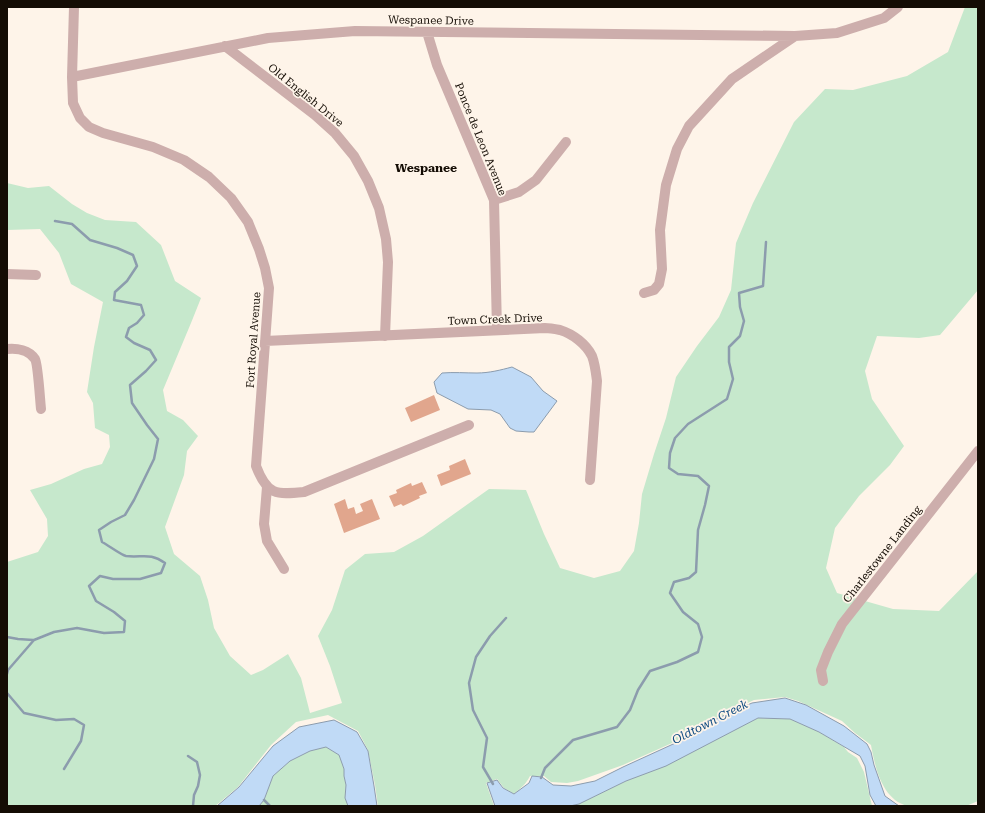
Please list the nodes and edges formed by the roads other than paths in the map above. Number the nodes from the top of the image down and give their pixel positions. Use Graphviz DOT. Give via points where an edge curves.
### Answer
graph roads {
  1 [pos="74,7"];
  2 [pos="898,7"];
  3 [pos="427,32"];
  4 [pos="795,36"];
  5 [pos="225,46"];
  6 [pos="72,77"];
  7 [pos="566,142"];
  8 [pos="494,200"];
  9 [pos="7,274"];
  10 [pos="36,275"];
  11 [pos="644,292"];
  12 [pos="497,330"];
  13 [pos="385,336"];
  14 [pos="265,341"];
  15 [pos="7,349"];
  16 [pos="41,409"];
  17 [pos="469,425"];
  18 [pos="978,451"];
  19 [pos="590,480"];
  20 [pos="267,487"];
  21 [pos="284,570"];
  22 [pos="823,680"];
  1 -- 6 [label="street, Fort Royal Avenue"];
  2 -- 4 [label="street, Wespanee Drive" via="884,18 837,33"];
  3 -- 4 [label="street, Wespanee Drive"];
  3 -- 5 [label="street, Wespanee Drive" via="355,31 268,38"];
  3 -- 8 [label="street, Ponce de Leon Avenue" via="437,65"];
  4 -- 11 [label="street" via="732,79 689,126 677,149 666,185 660,230 662,268 659,284 654,290"];
  5 -- 6 [label="street, Wespanee Drive"];
  5 -- 13 [label="street, Old English Drive" via="315,115 335,133 361,168 379,208 386,239 388,262"];
  6 -- 14 [label="street, Fort Royal Avenue" via="73,103 80,118 88,127 153,147 184,160 209,177 231,198 248,222 265,268 269,288"];
  7 -- 8 [label="street" via="536,180 519,192"];
  8 -- 12 [label="street, Ponce de Leon Avenue"];
  9 -- 10 [label="street"];
  12 -- 13 [label="street, Town Creek Drive"];
  12 -- 19 [label="street, Town Creek Drive" via="560,330 573,336 592,356 597,381"];
  13 -- 14 [label="street, Town Creek Drive"];
  14 -- 20 [label="street, Fort Royal Avenue" via="256,466"];
  15 -- 16 [label="street" via="20,349 36,359"];
  17 -- 20 [label="street" via="304,492 287,494 275,492"];
  18 -- 22 [label="street, Charlestowne Landing" via="842,624 821,670"];
  20 -- 21 [label="street" via="264,524 267,541"];
}
